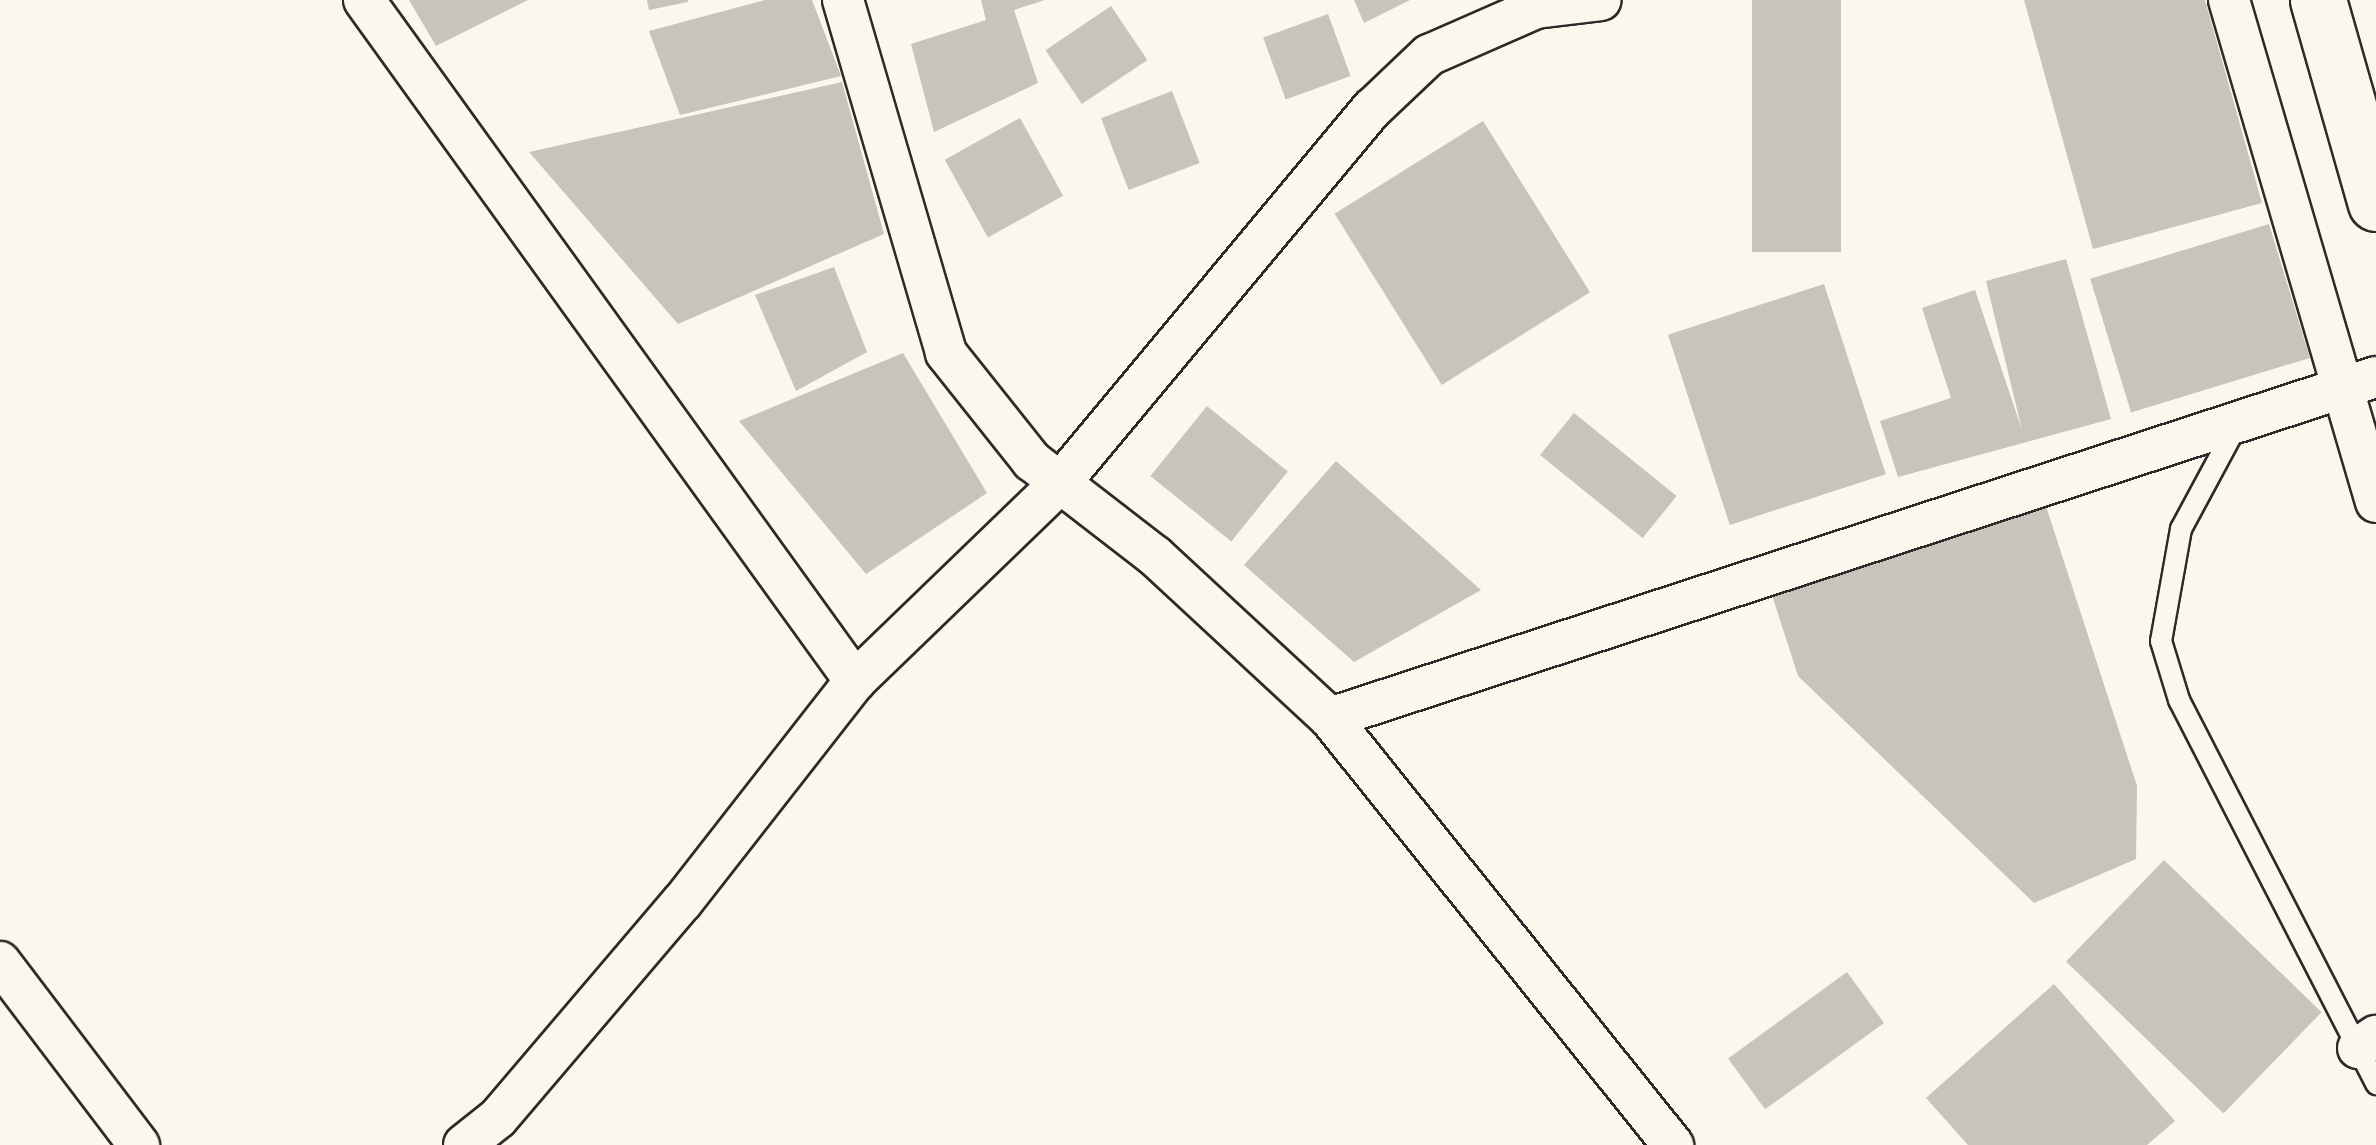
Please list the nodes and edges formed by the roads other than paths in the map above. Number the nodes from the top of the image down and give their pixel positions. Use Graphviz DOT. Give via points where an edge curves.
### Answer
graph roads {
  1 [pos="364,0"];
  2 [pos="843,0"];
  3 [pos="1601,0"];
  4 [pos="2229,0"];
  5 [pos="2318,0"];
  6 [pos="1535,4"];
  7 [pos="2376,204"];
  8 [pos="2359,382"];
  9 [pos="2240,420"];
  10 [pos="1060,483"];
  11 [pos="2376,502"];
  12 [pos="855,682"];
  13 [pos="1330,718"];
  14 [pos="0,962"];
  15 [pos="2367,1042"];
  16 [pos="2376,1084"];
  17 [pos="138,1145"];
  18 [pos="464,1145"];
  19 [pos="1674,1145"];
  1 -- 12 [label="street"];
  2 -- 10 [label="street" via="946,353"];
  3 -- 6 [label="street"];
  4 -- 8 [label="street"];
  5 -- 7 [label="highway"];
  6 -- 10 [label="street" via="1429,55 1372,109"];
  8 -- 9 [label="street"];
  8 -- 11 [label="street"];
  9 -- 13 [label="street"];
  9 -- 15 [label="lane" via="2181,529 2161,641 2179,700"];
  10 -- 12 [label="street"];
  10 -- 13 [label="street" via="1155,556"];
  12 -- 18 [label="street" via="683,901 498,1118"];
  13 -- 19 [label="street"];
  14 -- 17 [label="street"];
  15 -- 16 [label="lane"];
}
